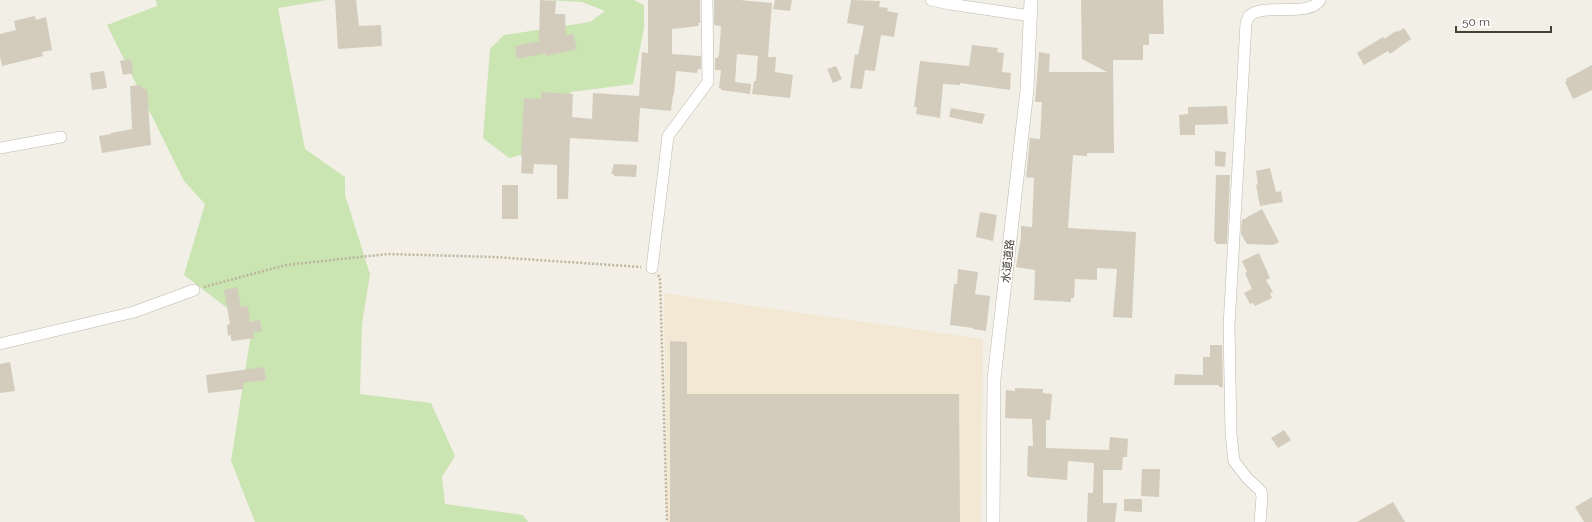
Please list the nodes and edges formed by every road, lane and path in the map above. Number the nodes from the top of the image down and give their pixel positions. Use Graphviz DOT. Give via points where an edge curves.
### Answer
graph roads {
  1 [pos="707,0"];
  2 [pos="931,0"];
  3 [pos="1031,0"];
  4 [pos="1320,0"];
  5 [pos="1031,16"];
  6 [pos="61,137"];
  7 [pos="0,148"];
  8 [pos="652,268"];
  9 [pos="194,290"];
  10 [pos="0,344"];
  11 [pos="667,522"];
  12 [pos="993,522"];
  13 [pos="1260,522"];
  1 -- 8 [label="street" via="708,82 668,136"];
  2 -- 5 [label="street"];
  3 -- 5 [label="street, 水道道路"];
  4 -- 13 [label="street" via="1310,8 1258,11 1249,16 1246,23 1229,326 1230,434 1234,461 1262,496"];
  5 -- 12 [label="street, 水道道路" via="1027,90 994,379"];
  6 -- 7 [label="street"];
  8 -- 9 [label="path" via="494,257 388,254 286,265"];
  8 -- 11 [label="path" via="660,278"];
  9 -- 10 [label="street" via="134,312"];
}
